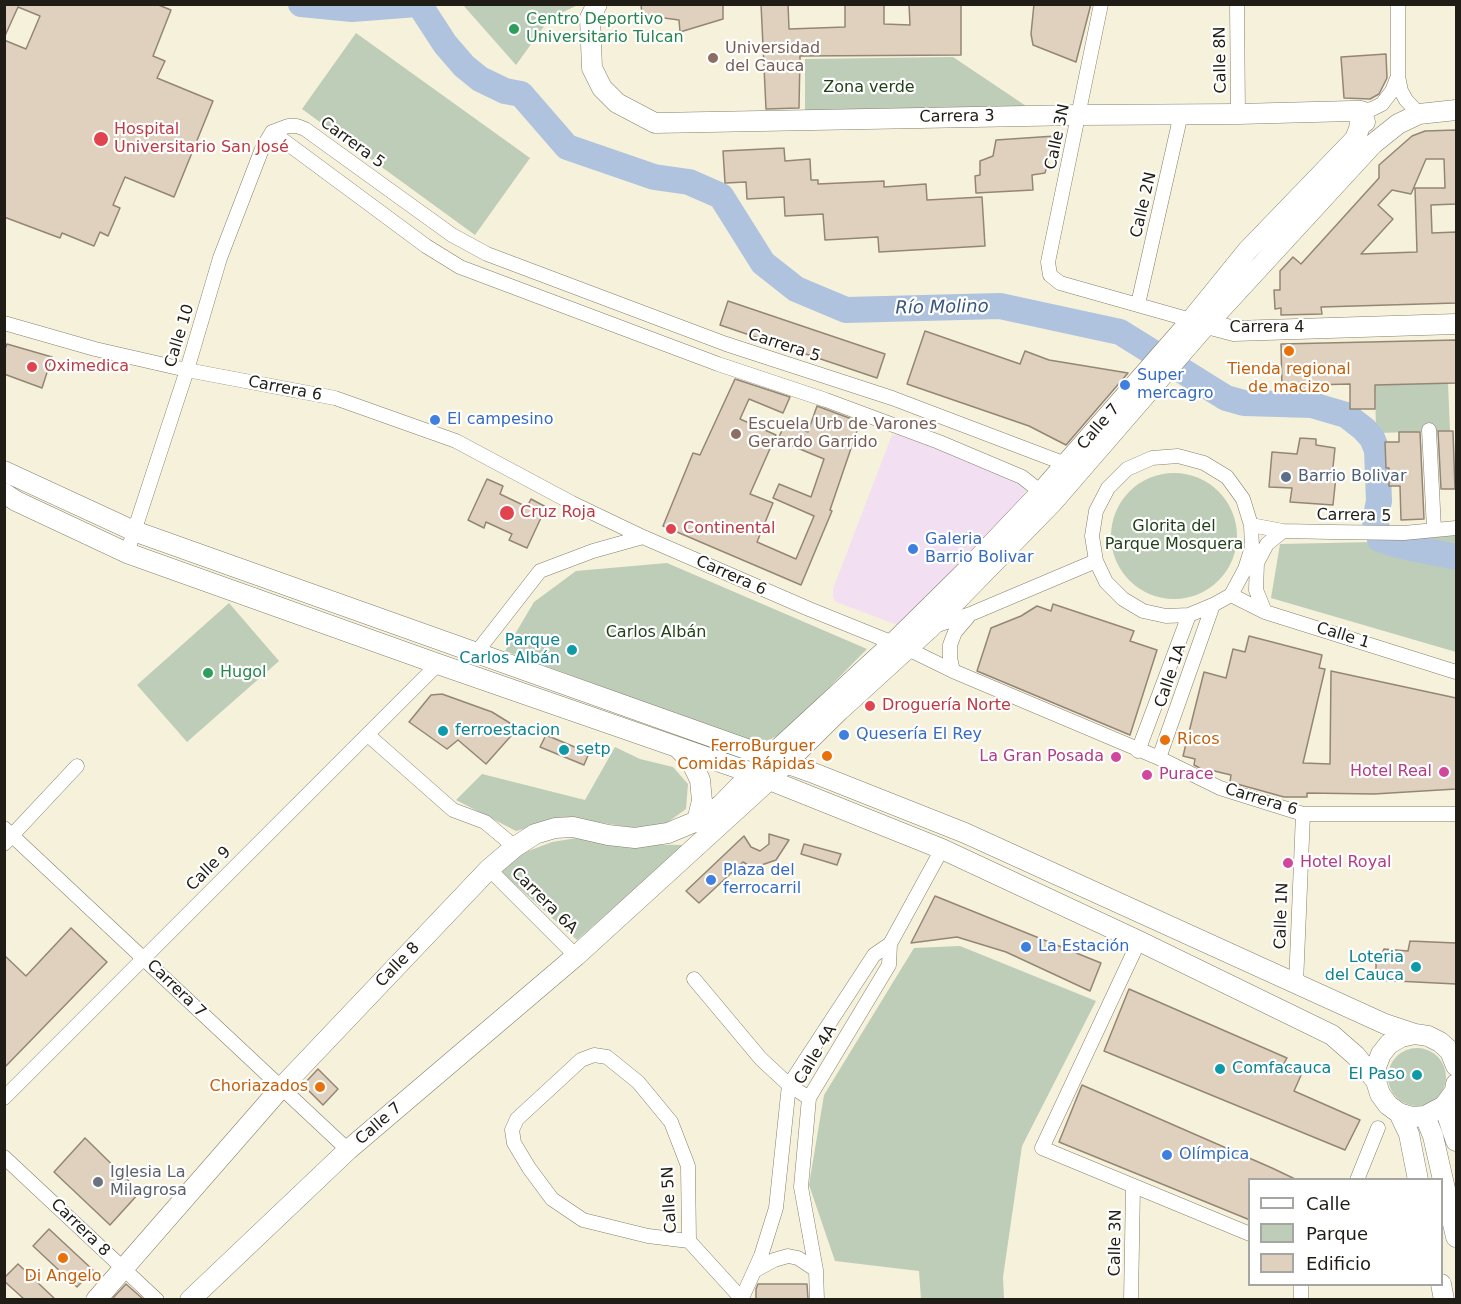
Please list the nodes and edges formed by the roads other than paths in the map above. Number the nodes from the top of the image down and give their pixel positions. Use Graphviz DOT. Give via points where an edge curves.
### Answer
graph roads {
  1 [pos="1101,4"];
  2 [pos="1237,4"];
  3 [pos="1398,4"];
  4 [pos="594,11"];
  5 [pos="1398,76"];
  6 [pos="1456,110"];
  7 [pos="1361,111"];
  8 [pos="1181,114"];
  9 [pos="1238,114"];
  10 [pos="1419,114"];
  11 [pos="1079,115"];
  12 [pos="272,132"];
  13 [pos="1373,144"];
  14 [pos="1050,275"];
  15 [pos="1138,304"];
  16 [pos="4,323"];
  17 [pos="1456,324"];
  18 [pos="1196,325"];
  19 [pos="187,370"];
  20 [pos="832,379"];
  21 [pos="826,400"];
  22 [pos="948,419"];
  23 [pos="1429,430"];
  24 [pos="939,442"];
  25 [pos="1074,467"];
  26 [pos="4,471"];
  27 [pos="4,493"];
  28 [pos="1047,497"];
  29 [pos="1251,525"];
  30 [pos="1456,528"];
  31 [pos="1434,529"];
  32 [pos="134,531"];
  33 [pos="1283,531"];
  34 [pos="643,537"];
  35 [pos="127,553"];
  36 [pos="1096,561"];
  37 [pos="1231,595"];
  38 [pos="1213,605"];
  39 [pos="1265,612"];
  40 [pos="973,613"];
  41 [pos="1189,615"];
  42 [pos="930,628"];
  43 [pos="900,646"];
  44 [pos="476,653"];
  45 [pos="438,664"];
  46 [pos="953,671"];
  47 [pos="1456,672"];
  48 [pos="368,735"];
  49 [pos="676,746"];
  50 [pos="1138,751"];
  51 [pos="1159,758"];
  52 [pos="777,761"];
  53 [pos="77,766"];
  54 [pos="760,777"];
  55 [pos="1456,803"];
  56 [pos="1436,813"];
  57 [pos="1303,814"];
  58 [pos="1456,814"];
  59 [pos="697,821"];
  60 [pos="7,836"];
  61 [pos="515,847"];
  62 [pos="942,849"];
  63 [pos="489,869"];
  64 [pos="1139,941"];
  65 [pos="890,944"];
  66 [pos="576,956"];
  67 [pos="143,957"];
  68 [pos="694,979"];
  69 [pos="1296,984"];
  70 [pos="1414,1034"];
  71 [pos="1456,1066"];
  72 [pos="1376,1081"];
  73 [pos="1456,1084"];
  74 [pos="789,1085"];
  75 [pos="280,1089"];
  76 [pos="4,1098"];
  77 [pos="809,1098"];
  78 [pos="1450,1102"];
  79 [pos="1399,1113"];
  80 [pos="1425,1116"];
  81 [pos="1378,1128"];
  82 [pos="1456,1141"];
  83 [pos="348,1150"];
  84 [pos="4,1156"];
  85 [pos="1357,1178"];
  86 [pos="1418,1178"];
  87 [pos="1443,1178"];
  88 [pos="1443,1180"];
  89 [pos="1133,1186"];
  90 [pos="1248,1233"];
  91 [pos="1456,1237"];
  92 [pos="689,1241"];
  93 [pos="122,1268"];
  94 [pos="816,1270"];
  95 [pos="754,1271"];
  96 [pos="96,1299"];
  97 [pos="157,1299"];
  98 [pos="190,1299"];
  99 [pos="741,1299"];
  100 [pos="817,1299"];
  101 [pos="1131,1299"];
  1 -- 11 [label="street, Calle 3N"];
  2 -- 9 [label="street, Calle 8N"];
  3 -- 5 [label="street"];
  4 -- 11 [label="main road, Carrera 3" via="592,68 602,88 617,103 655,123"];
  5 -- 7 [label="street" via="1382,104"];
  5 -- 10 [label="street" via="1401,91"];
  6 -- 10 [label="main road"];
  7 -- 9 [label="main road, Carrera 3"];
  7 -- 13 [label="main road"];
  7 -- 18 [label="main road, Calle 7" via="1355,139 1247,251"];
  8 -- 9 [label="main road, Carrera 3"];
  8 -- 11 [label="main road, Carrera 3"];
  8 -- 15 [label="street, Calle 2N"];
  10 -- 13 [label="main road, Calle 7" via="1398,124"];
  11 -- 14 [label="street, Calle 3N" via="1048,262"];
  12 -- 19 [label="street, Calle 10" via="220,258"];
  12 -- 20 [label="street, Carrera 5" via="288,126 305,129 452,235 488,254 726,344"];
  12 -- 21 [label="street" via="460,267 718,364"];
  13 -- 18 [label="main road, Calle 7"];
  14 -- 15 [label="street, Carrera 4" via="1060,283"];
  15 -- 18 [label="street, Carrera 4"];
  16 -- 19 [label="street, Carrera 6"];
  17 -- 18 [label="main road, Carrera 4" via="1234,331"];
  18 -- 25 [label="main road, Calle 7"];
  19 -- 32 [label="street, Calle 10"];
  19 -- 34 [label="street, Carrera 6" via="335,398 456,441"];
  20 -- 21 [label="street"];
  20 -- 22 [label="street, Carrera 5"];
  21 -- 24 [label="street"];
  22 -- 24 [label="street"];
  22 -- 25 [label="street, Carrera 5"];
  23 -- 31 [label="street"];
  24 -- 28 [label="street" via="1022,477"];
  25 -- 28 [label="main road, Calle 7"];
  26 -- 32 [label="main road"];
  27 -- 35 [label="main road"];
  28 -- 42 [label="main road, Calle 7"];
  28 -- 43 [label="main road, Calle 7"];
  29 -- 33 [label="street, Carrera 5"];
  29 -- 36 [label="street" via="1243,499 1227,477 1204,462 1178,456 1152,458 1127,469 1108,488 1096,511 1092,536"];
  29 -- 37 [label="street" via="1252,547"];
  30 -- 31 [label="street, Carrera 5"];
  31 -- 33 [label="street, Carrera 5" via="1404,533"];
  32 -- 35 [label="street, Calle 10"];
  32 -- 44 [label="main road"];
  33 -- 39 [label="street" via="1267,544 1257,563 1256,590"];
  34 -- 43 [label="street, Carrera 6"];
  34 -- 44 [label="street" via="540,571"];
  35 -- 45 [label="main road"];
  36 -- 40 [label="street"];
  36 -- 41 [label="street" via="1114,591 1143,611"];
  37 -- 38 [label="street"];
  37 -- 39 [label="street, Calle 1"];
  38 -- 41 [label="street"];
  38 -- 51 [label="street, Calle 1A"];
  39 -- 47 [label="street, Calle 1"];
  40 -- 42 [label="street"];
  40 -- 46 [label="street" via="955,632 950,645"];
  41 -- 50 [label="street, Calle 1A"];
  42 -- 43 [label="main road, Calle 7"];
  43 -- 46 [label="street, Carrera 6"];
  43 -- 52 [label="main road, Calle 7"];
  43 -- 52 [label="main road, Calle 7" via="840,710"];
  44 -- 52 [label="main road"];
  45 -- 48 [label="street, Calle 9"];
  45 -- 49 [label="main road"];
  46 -- 50 [label="street, Carrera 6"];
  48 -- 61 [label="street" via="453,810 485,822"];
  48 -- 67 [label="street, Calle 9"];
  49 -- 54 [label="main road"];
  49 -- 59 [label="main road" via="691,761 700,780 702,801"];
  50 -- 51 [label="street, Carrera 6"];
  51 -- 57 [label="street, Carrera 6" via="1220,788"];
  52 -- 54 [label="main road"];
  52 -- 69 [label="main road" via="965,833"];
  53 -- 60 [label="street"];
  54 -- 59 [label="main road, Calle 8"];
  54 -- 62 [label="main road"];
  54 -- 66 [label="main road, Calle 7"];
  55 -- 56 [label="street"];
  56 -- 57 [label="street, Carrera 6"];
  56 -- 58 [label="street, Carrera 6"];
  57 -- 69 [label="street, Calle 1N"];
  59 -- 61 [label="main road, Calle 8" via="668,833 635,838 573,827 555,828 535,834"];
  60 -- 67 [label="street, Carrera 7"];
  61 -- 63 [label="main road, Calle 8"];
  62 -- 64 [label="main road"];
  62 -- 65 [label="street, Calle 4A"];
  63 -- 66 [label="street, Carrera 6A"];
  63 -- 75 [label="main road, Calle 8"];
  64 -- 72 [label="main road" via="1332,1035"];
  64 -- 89 [label="street" via="1042,1148"];
  65 -- 74 [label="street" via="874,956"];
  65 -- 77 [label="street, Calle 4A" via="889,965"];
  66 -- 83 [label="main road, Calle 7"];
  67 -- 75 [label="street, Carrera 7"];
  67 -- 76 [label="street, Calle 9"];
  68 -- 74 [label="street" via="761,1059"];
  69 -- 70 [label="main road"];
  70 -- 71 [label="main road" via="1440,1042 1450,1051"];
  70 -- 72 [label="main road" via="1389,1044 1376,1067"];
  72 -- 79 [label="main road" via="1380,1094"];
  73 -- 78 [label="main road"];
  74 -- 77 [label="street"];
  74 -- 95 [label="street" via="776,1208"];
  75 -- 83 [label="street, Carrera 7"];
  75 -- 93 [label="main road, Calle 8"];
  77 -- 94 [label="street, Calle 4A" via="801,1187"];
  78 -- 80 [label="main road"];
  78 -- 82 [label="main road"];
  79 -- 80 [label="main road"];
  79 -- 86 [label="main road" via="1409,1134"];
  80 -- 87 [label="main road"];
  81 -- 85 [label="street"];
  83 -- 98 [label="main road, Calle 7"];
  84 -- 93 [label="street, Carrera 8"];
  88 -- 91 [label="main road"];
  89 -- 90 [label="street"];
  89 -- 101 [label="street, Calle 3N"];
  92 -- 92 [label="street, Calle 5N" via="688,1166 671,1122 638,1082 607,1057 594,1055 581,1060 518,1119 512,1130 514,1143 552,1199 583,1220 648,1236"];
  92 -- 99 [label="street, Calle 5N"];
  93 -- 96 [label="main road, Calle 8"];
  93 -- 97 [label="street, Carrera 8"];
  94 -- 95 [label="street" via="788,1256"];
  94 -- 100 [label="street, Calle 4A"];
  95 -- 99 [label="street"];
}
